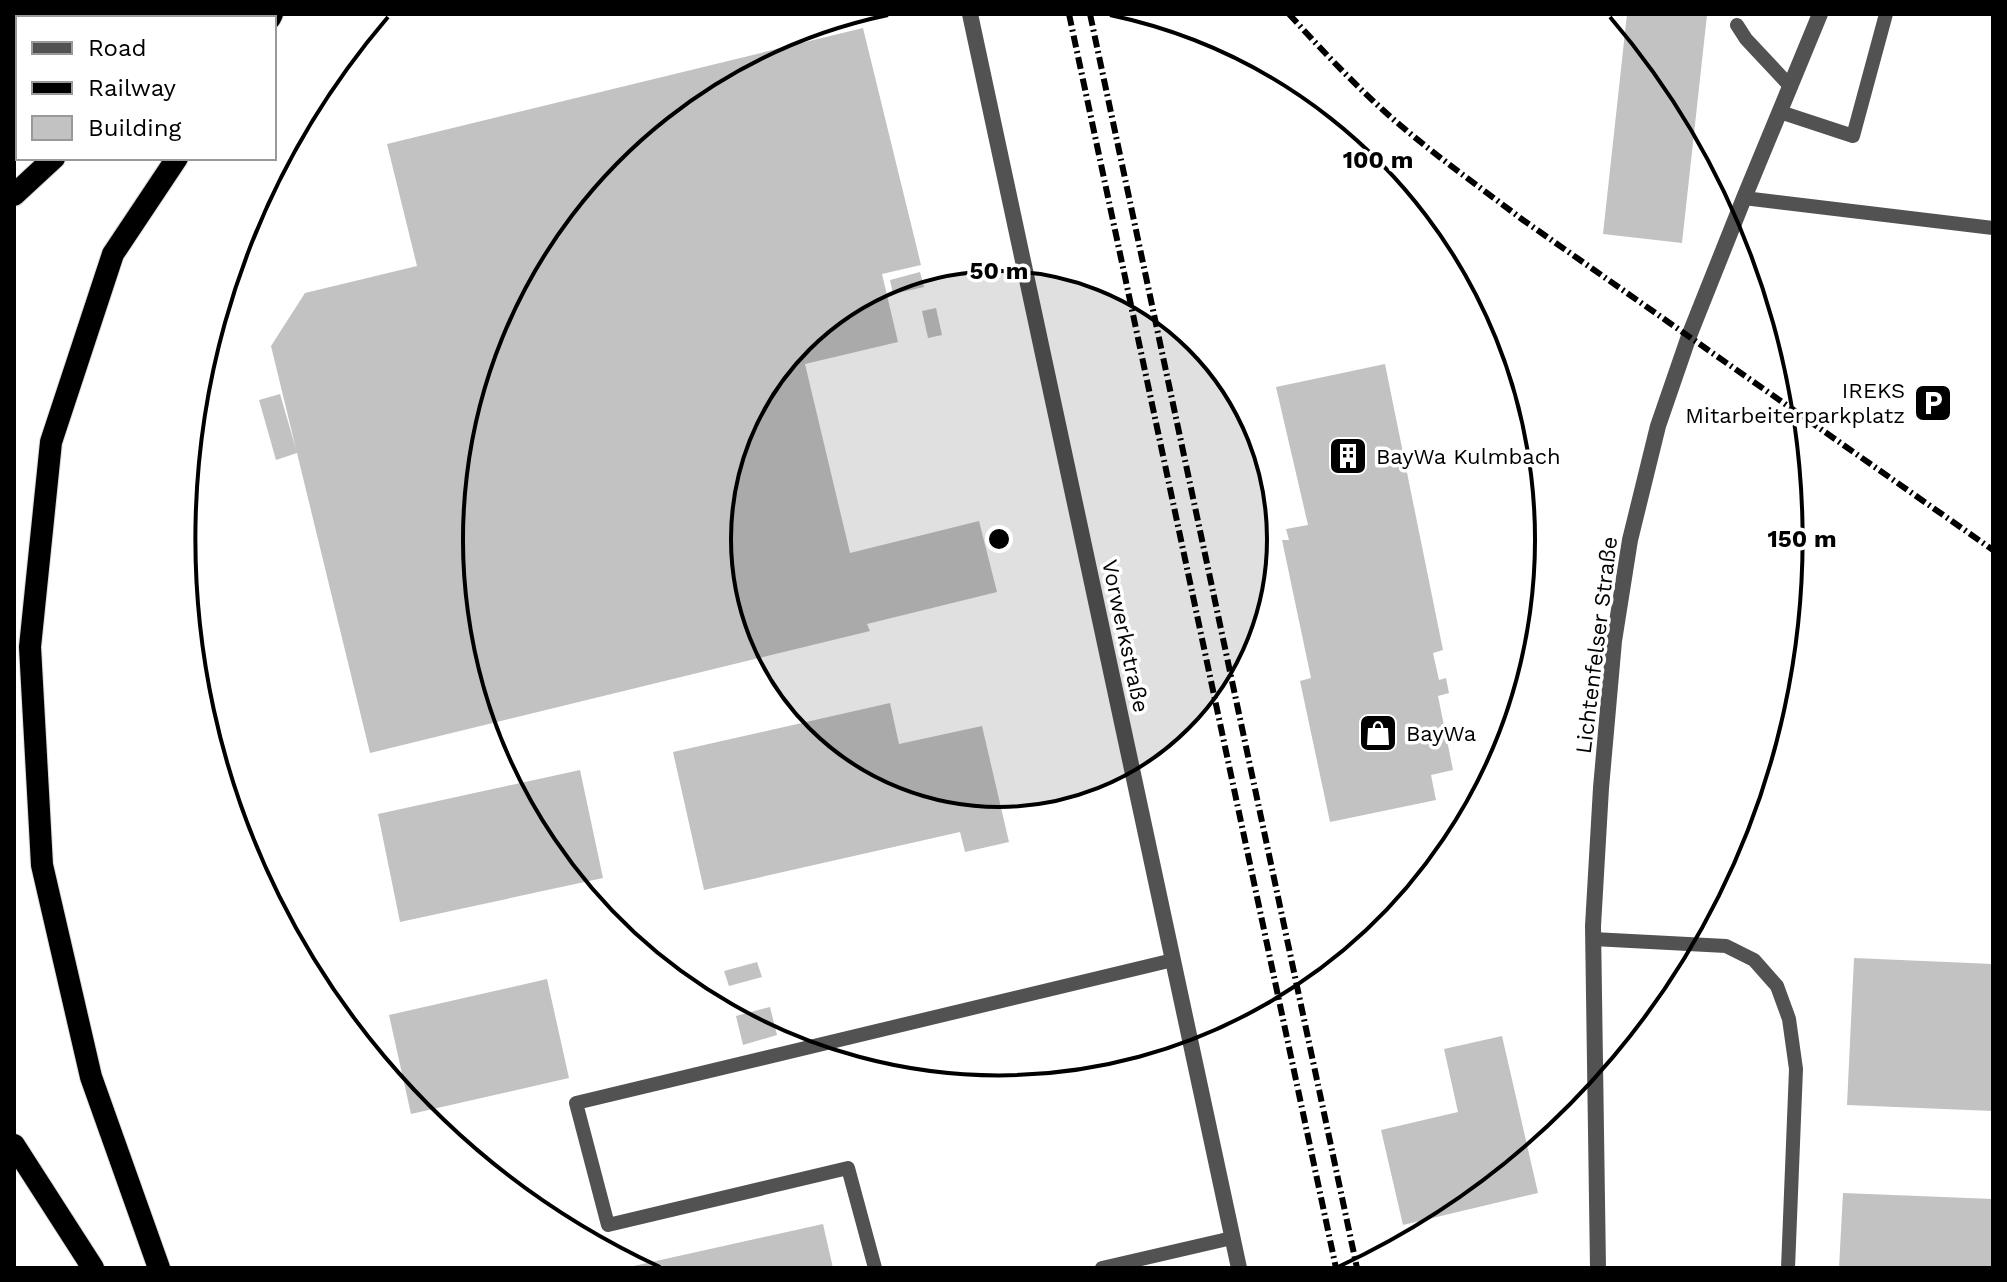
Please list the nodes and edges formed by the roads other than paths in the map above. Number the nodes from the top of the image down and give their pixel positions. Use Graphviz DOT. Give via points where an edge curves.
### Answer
graph roads {
  1 [pos="970,14"];
  2 [pos="1820,14"];
  3 [pos="1886,14"];
  4 [pos="1737,25"];
  5 [pos="1790,86"];
  6 [pos="1780,112"];
  7 [pos="52,160"];
  8 [pos="176,160"];
  9 [pos="14,195"];
  10 [pos="1744,198"];
  11 [pos="1993,228"];
  12 [pos="1593,939"];
  13 [pos="1173,960"];
  14 [pos="14,1145"];
  15 [pos="1232,1238"];
  16 [pos="93,1268"];
  17 [pos="159,1268"];
  18 [pos="875,1268"];
  19 [pos="1102,1268"];
  20 [pos="1239,1268"];
  21 [pos="1598,1268"];
  22 [pos="1788,1268"];
  1 -- 13 [label="street, Vorwerkstraße"];
  2 -- 5 [label="street, Lichtenfelser Straße"];
  3 -- 6 [label="lane" via="1853,136"];
  4 -- 5 [label="lane"];
  5 -- 6 [label="street, Lichtenfelser Straße"];
  6 -- 10 [label="street, Lichtenfelser Straße"];
  7 -- 9 [label="highway"];
  8 -- 17 [label="highway" via="113,254 51,442 30,647 42,865 91,1077"];
  10 -- 11 [label="lane"];
  10 -- 12 [label="street, Lichtenfelser Straße" via="1658,426 1630,540 1601,788"];
  12 -- 21 [label="street, Lichtenfelser Straße"];
  12 -- 22 [label="lane" via="1726,946 1754,960 1777,986 1789,1019 1796,1069"];
  13 -- 15 [label="street, Vorwerkstraße"];
  13 -- 18 [label="lane" via="576,1103 608,1225 848,1168"];
  14 -- 16 [label="highway"];
  15 -- 19 [label="lane"];
  15 -- 20 [label="street, Vorwerkstraße"];
}
